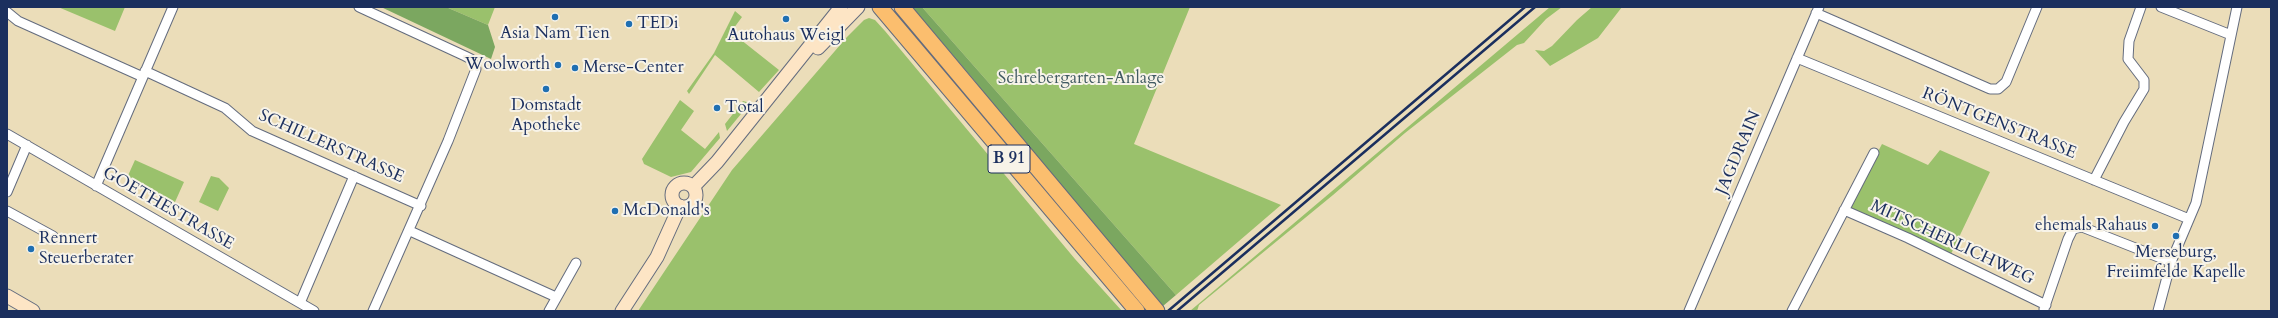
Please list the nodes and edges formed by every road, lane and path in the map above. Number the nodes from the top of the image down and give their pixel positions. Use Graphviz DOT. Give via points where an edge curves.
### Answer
graph roads {
  1 [pos="173,7"];
  2 [pos="359,7"];
  3 [pos="841,7"];
  4 [pos="858,7"];
  5 [pos="880,7"];
  6 [pos="902,7"];
  7 [pos="2037,7"];
  8 [pos="2141,7"];
  9 [pos="2161,7"];
  10 [pos="2237,7"];
  11 [pos="1817,10"];
  12 [pos="7,12"];
  13 [pos="2188,12"];
  14 [pos="2231,35"];
  15 [pos="1797,58"];
  16 [pos="144,74"];
  17 [pos="785,79"];
  18 [pos="7,134"];
  19 [pos="27,145"];
  20 [pos="1874,153"];
  21 [pos="354,176"];
  22 [pos="2094,180"];
  23 [pos="96,186"];
  24 [pos="693,187"];
  25 [pos="7,192"];
  26 [pos="421,206"];
  27 [pos="680,206"];
  28 [pos="1844,210"];
  29 [pos="7,211"];
  30 [pos="2189,219"];
  31 [pos="410,232"];
  32 [pos="53,236"];
  33 [pos="2171,262"];
  34 [pos="576,263"];
  35 [pos="7,296"];
  36 [pos="556,297"];
  37 [pos="300,303"];
  38 [pos="2045,308"];
  39 [pos="1156,310"];
  40 [pos="33,311"];
  41 [pos="314,311"];
  42 [pos="373,311"];
  43 [pos="548,311"];
  44 [pos="622,311"];
  45 [pos="1137,311"];
  46 [pos="1689,311"];
  47 [pos="1792,311"];
  48 [pos="2158,311"];
  1 -- 16 [label="street"];
  2 -- 26 [label="street" via="465,56 475,65 473,77"];
  3 -- 17 [label="main road"];
  4 -- 17 [label="main road"];
  5 -- 45 [label="main road, B 91"];
  6 -- 39 [label="main road, B 91"];
  7 -- 11 [label="street" via="2006,82 1998,89 1990,89"];
  8 -- 22 [label="street" via="2129,41 2128,59 2144,80 2144,89"];
  9 -- 13 [label="street"];
  10 -- 14 [label="street"];
  11 -- 15 [label="street, JAGDRAIN"];
  12 -- 16 [label="street, SCHILLERSTRASSE" via="18,21"];
  13 -- 14 [label="street" via="2206,26"];
  14 -- 30 [label="street" via="2196,204"];
  15 -- 22 [label="street, RÖNTGENSTRASSE"];
  15 -- 46 [label="street, JAGDRAIN"];
  16 -- 21 [label="street, SCHILLERSTRASSE" via="225,108 252,131"];
  16 -- 23 [label="street"];
  17 -- 24 [label="main road" via="718,162"];
  18 -- 19 [label="street, GOETHESTRASSE"];
  19 -- 23 [label="street, GOETHESTRASSE"];
  19 -- 25 [label="street"];
  20 -- 28 [label="street"];
  21 -- 26 [label="street, SCHILLERSTRASSE"];
  21 -- 37 [label="street"];
  22 -- 30 [label="street, RÖNTGENSTRASSE"];
  23 -- 37 [label="street, GOETHESTRASSE"];
  24 -- 27 [label="main road" via="696,193 695,200 690,205"];
  24 -- 27 [label="main road" via="686,183 675,187 673,199"];
  26 -- 31 [label="street"];
  27 -- 44 [label="main road" via="657,257"];
  28 -- 38 [label="street, MITSCHERLICHWEG" via="1921,244"];
  28 -- 47 [label="street"];
  29 -- 32 [label="street"];
  30 -- 33 [label="street"];
  31 -- 36 [label="street"];
  31 -- 42 [label="street"];
  33 -- 38 [label="street" via="2082,227 2074,229 2068,239"];
  33 -- 48 [label="street"];
  34 -- 36 [label="street"];
  35 -- 40 [label="main road"];
  36 -- 43 [label="street"];
  37 -- 41 [label="street, GOETHESTRASSE"];
}
